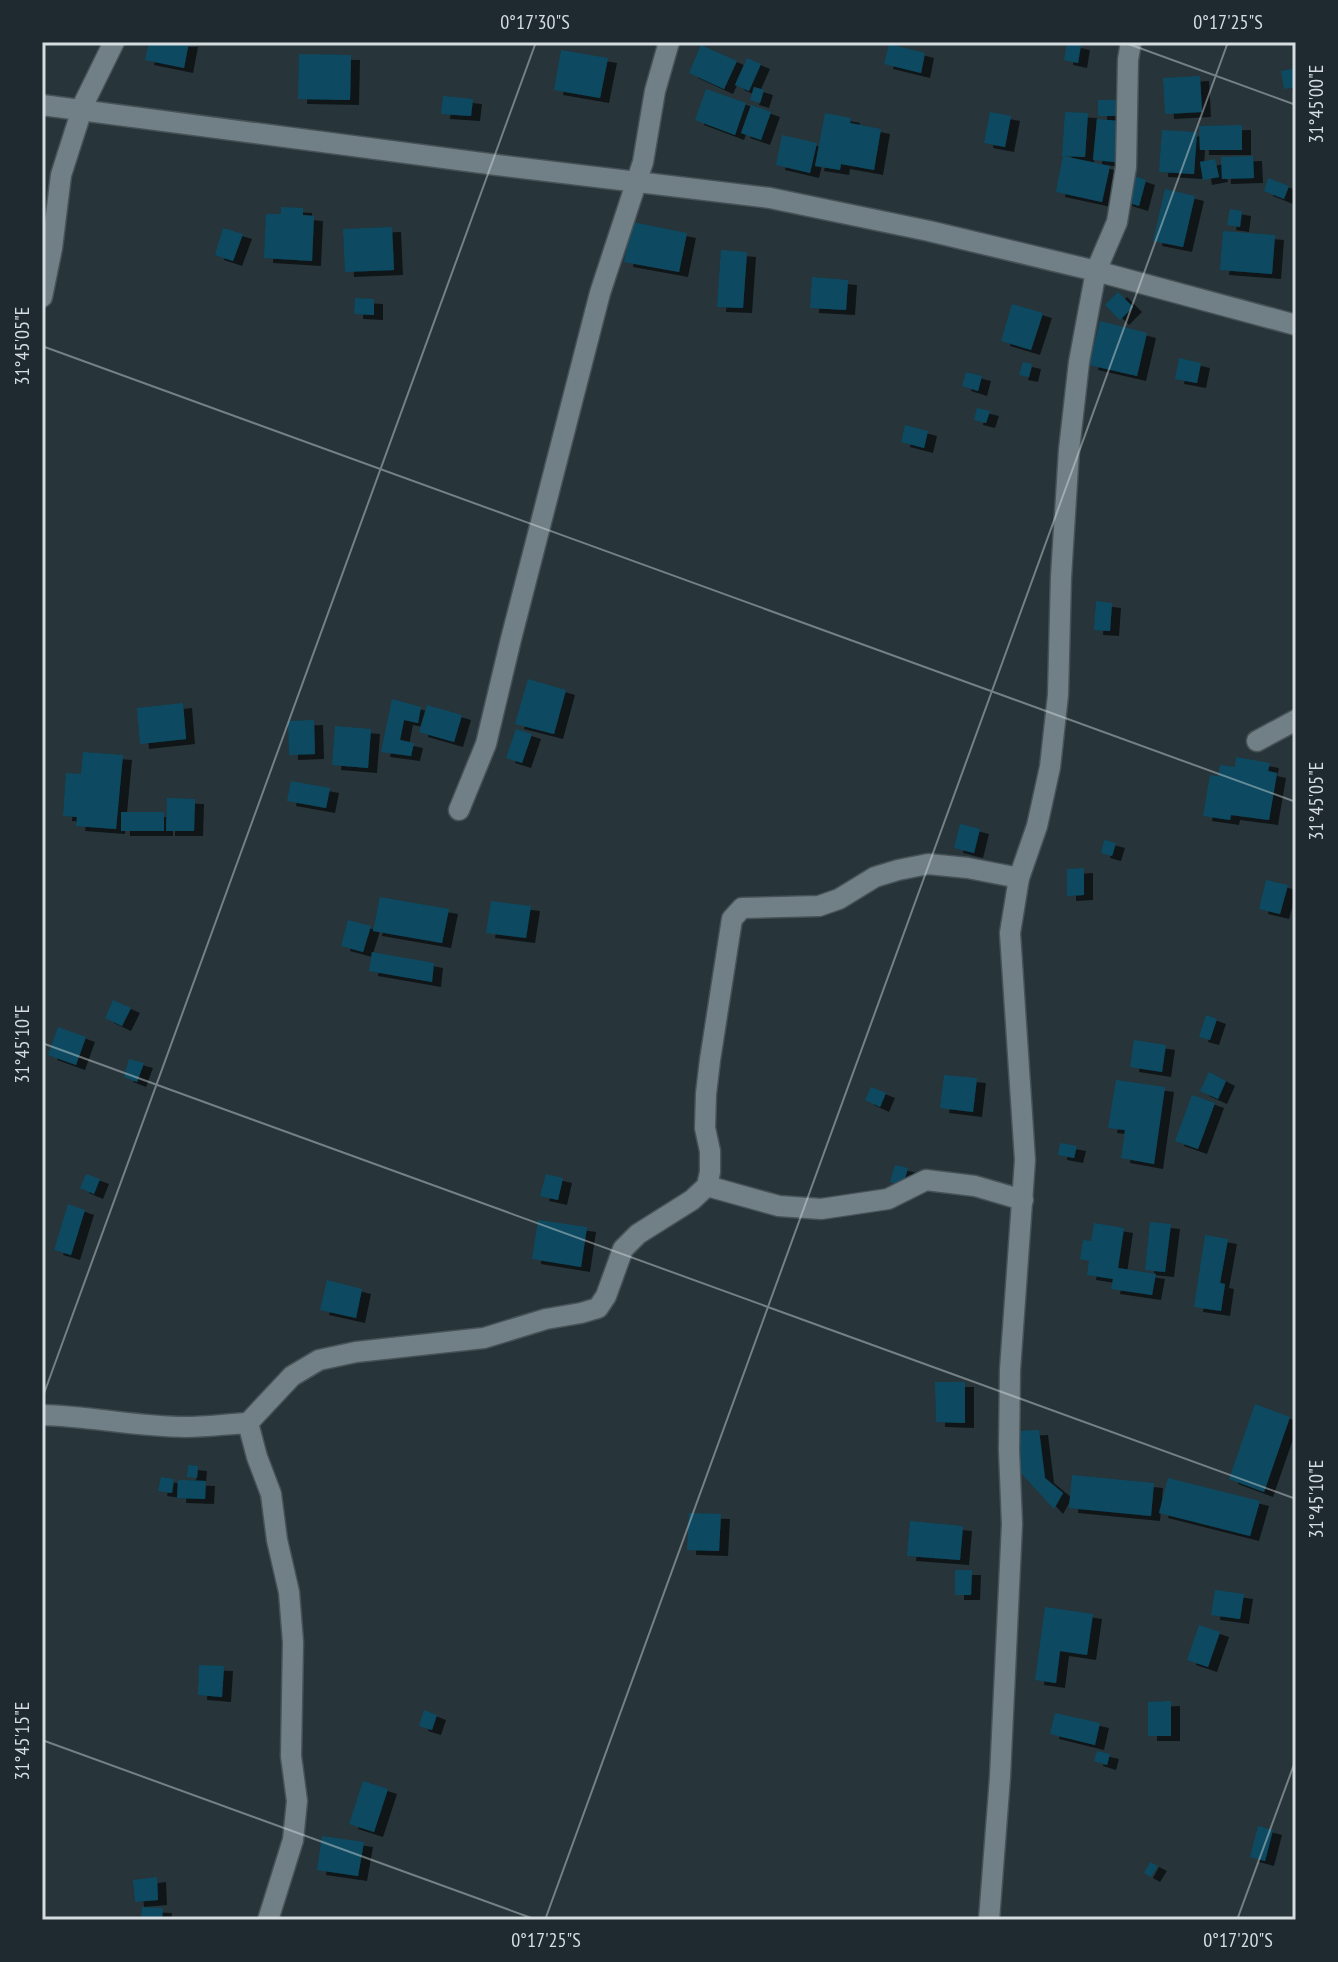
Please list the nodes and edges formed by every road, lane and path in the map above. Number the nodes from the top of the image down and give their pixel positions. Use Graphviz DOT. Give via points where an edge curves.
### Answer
graph roads {
  1 [pos="114,42"];
  2 [pos="669,42"];
  3 [pos="1131,42"];
  4 [pos="42,105"];
  5 [pos="82,110"];
  6 [pos="636,182"];
  7 [pos="1096,271"];
  8 [pos="42,297"];
  9 [pos="1296,325"];
  10 [pos="1296,720"];
  11 [pos="1257,741"];
  12 [pos="459,810"];
  13 [pos="1019,878"];
  14 [pos="707,1186"];
  15 [pos="1023,1200"];
  16 [pos="42,1415"];
  17 [pos="248,1423"];
  18 [pos="268,1920"];
  19 [pos="989,1920"];
  1 -- 5 [label="street"];
  2 -- 6 [label="street"];
  3 -- 7 [label="street" via="1126,167 1117,222"];
  4 -- 5 [label="street"];
  5 -- 6 [label="street"];
  5 -- 8 [label="street" via="61,175"];
  6 -- 7 [label="street" via="770,198"];
  6 -- 12 [label="street" via="600,293 486,744"];
  7 -- 9 [label="street"];
  7 -- 13 [label="street" via="1069,450 1050,767"];
  10 -- 11 [label="street"];
  13 -- 14 [label="street" via="928,864 875,877 819,906 742,908 732,919 710,1060"];
  13 -- 15 [label="street" via="1010,933"];
  14 -- 15 [label="street" via="779,1206 821,1209 888,1199 926,1180 975,1186"];
  14 -- 17 [label="street" via="623,1249 598,1308 484,1338 319,1360 292,1376"];
  15 -- 19 [label="street" via="1010,1370 1012,1524"];
  16 -- 17 [label="street" via="185,1427"];
  17 -- 18 [label="street" via="271,1494 293,1642 291,1756 297,1801 293,1840"];
}
